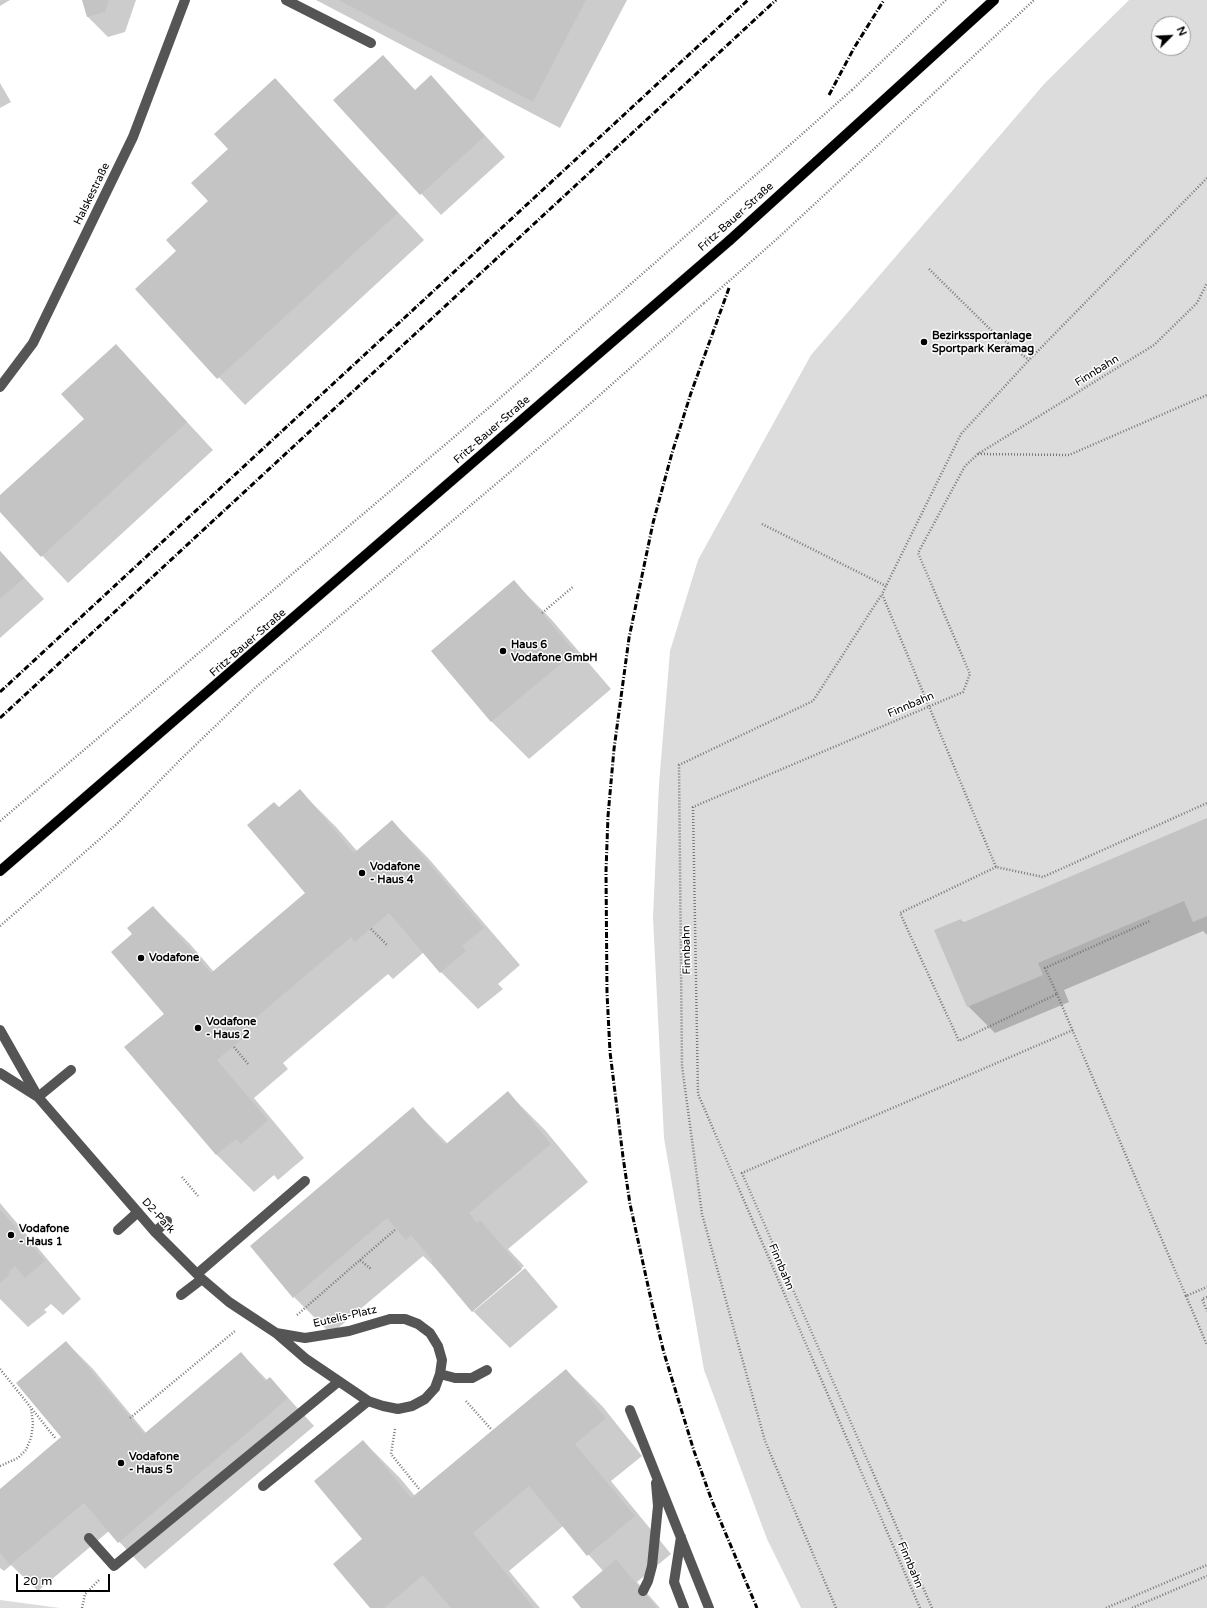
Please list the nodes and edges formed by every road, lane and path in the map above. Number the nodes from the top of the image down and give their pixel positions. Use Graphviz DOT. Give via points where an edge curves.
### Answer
graph roads {
  1 [pos="184,0"];
  2 [pos="286,0"];
  3 [pos="946,0"];
  4 [pos="994,0"];
  5 [pos="1034,0"];
  6 [pos="371,43"];
  7 [pos="1207,178"];
  8 [pos="929,269"];
  9 [pos="1207,283"];
  10 [pos="1029,360"];
  11 [pos="0,387"];
  12 [pos="1207,395"];
  13 [pos="978,454"];
  14 [pos="762,524"];
  15 [pos="574,586"];
  16 [pos="886,586"];
  17 [pos="882,594"];
  18 [pos="542,613"];
  19 [pos="928,706"];
  20 [pos="1207,803"];
  21 [pos="0,821"];
  22 [pos="996,867"];
  23 [pos="0,871"];
  24 [pos="1150,921"];
  25 [pos="0,926"];
  26 [pos="371,929"];
  27 [pos="388,946"];
  28 [pos="1057,994"];
  29 [pos="0,1030"];
  30 [pos="1073,1030"];
  31 [pos="234,1047"];
  32 [pos="248,1064"];
  33 [pos="71,1070"];
  34 [pos="0,1074"];
  35 [pos="38,1097"];
  36 [pos="182,1177"];
  37 [pos="305,1181"];
  38 [pos="198,1196"];
  39 [pos="138,1212"];
  40 [pos="168,1221"];
  41 [pos="118,1230"];
  42 [pos="396,1230"];
  43 [pos="155,1232"];
  44 [pos="360,1260"];
  45 [pos="372,1269"];
  46 [pos="199,1276"];
  47 [pos="1207,1287"];
  48 [pos="181,1295"];
  49 [pos="1186,1296"];
  50 [pos="1207,1297"];
  51 [pos="1207,1311"];
  52 [pos="251,1317"];
  53 [pos="276,1333"];
  54 [pos="1207,1345"];
  55 [pos="0,1370"];
  56 [pos="487,1370"];
  57 [pos="440,1374"];
  58 [pos="338,1382"];
  59 [pos="368,1401"];
  60 [pos="31,1408"];
  61 [pos="398,1409"];
  62 [pos="630,1410"];
  63 [pos="130,1418"];
  64 [pos="56,1439"];
  65 [pos="0,1466"];
  66 [pos="655,1473"];
  67 [pos="263,1486"];
  68 [pos="420,1490"];
  69 [pos="89,1538"];
  70 [pos="681,1538"];
  71 [pos="1207,1565"];
  72 [pos="114,1566"];
  73 [pos="1207,1576"];
  74 [pos="643,1591"];
  75 [pos="82,1608"];
  76 [pos="684,1608"];
  77 [pos="709,1608"];
  78 [pos="836,1608"];
  79 [pos="920,1608"];
  80 [pos="932,1608"];
  81 [pos="1106,1608"];
  82 [pos="1132,1608"];
  1 -- 11 [label="street, Halskestraße" via="133,137 33,343"];
  2 -- 6 [label="street"];
  3 -- 21 [label="path, bridge" via="852,90 492,405"];
  4 -- 23 [label="main road, Fritz-Bauer-Straße, bridge" via="730,240"];
  5 -- 25 [label="path, bridge" via="778,238 568,422 256,687 117,824"];
  7 -- 10 [label="path"];
  8 -- 10 [label="path" via="991,330"];
  9 -- 13 [label="path, Finnbahn" via="1197,303 1154,345"];
  10 -- 16 [label="path" via="961,434"];
  12 -- 13 [label="path" via="1069,455"];
  13 -- 19 [label="path, Finnbahn" via="965,466 918,553 970,674 963,692"];
  14 -- 16 [label="path"];
  15 -- 18 [label="path"];
  16 -- 17 [label="path"];
  17 -- 19 [label="path"];
  17 -- 78 [label="path" via="813,701 680,765 682,1066 702,1214 765,1441"];
  19 -- 22 [label="path"];
  19 -- 79 [label="path, Finnbahn" via="693,807 698,1094"];
  20 -- 22 [label="path" via="1042,877"];
  22 -- 28 [label="path" via="900,913 959,1042"];
  24 -- 28 [label="path" via="1045,968"];
  26 -- 27 [label="path"];
  28 -- 30 [label="path"];
  29 -- 35 [label="street, D2-Park"];
  30 -- 49 [label="path"];
  30 -- 80 [label="path" via="742,1173"];
  31 -- 32 [label="path"];
  33 -- 35 [label="street"];
  34 -- 35 [label="street, D2-Park"];
  35 -- 39 [label="street, D2-Park"];
  36 -- 38 [label="path"];
  37 -- 46 [label="street"];
  39 -- 41 [label="street"];
  39 -- 43 [label="street, D2-Park"];
  40 -- 43 [label="street"];
  42 -- 44 [label="path"];
  43 -- 46 [label="street, D2-Park"];
  44 -- 45 [label="path"];
  44 -- 53 [label="path"];
  46 -- 48 [label="street"];
  46 -- 52 [label="street, D2-Park"];
  47 -- 49 [label="path"];
  49 -- 54 [label="path"];
  50 -- 51 [label="path" via="1202,1299"];
  52 -- 53 [label="street, D2-Park"];
  52 -- 63 [label="path"];
  53 -- 57 [label="street, Eutelis-Platz" via="305,1338 349,1331 390,1319 405,1319 430,1333 438,1346 442,1360"];
  53 -- 58 [label="street"];
  55 -- 60 [label="path"];
  56 -- 57 [label="street" via="472,1378 455,1378"];
  57 -- 61 [label="street, Eutelis-Platz" via="435,1388 425,1399 412,1406"];
  58 -- 59 [label="street"];
  58 -- 72 [label="street"];
  59 -- 61 [label="street"];
  59 -- 67 [label="street"];
  60 -- 64 [label="path"];
  60 -- 65 [label="path" via="33,1424 26,1450 18,1458"];
  61 -- 68 [label="path" via="391,1454"];
  62 -- 66 [label="street"];
  66 -- 70 [label="street"];
  66 -- 74 [label="street" via="658,1506 652,1566"];
  69 -- 72 [label="street"];
  70 -- 76 [label="street" via="674,1582"];
  70 -- 77 [label="street"];
  71 -- 81 [label="path"];
  72 -- 75 [label="path" via="85,1594"];
  73 -- 82 [label="path"];
}
